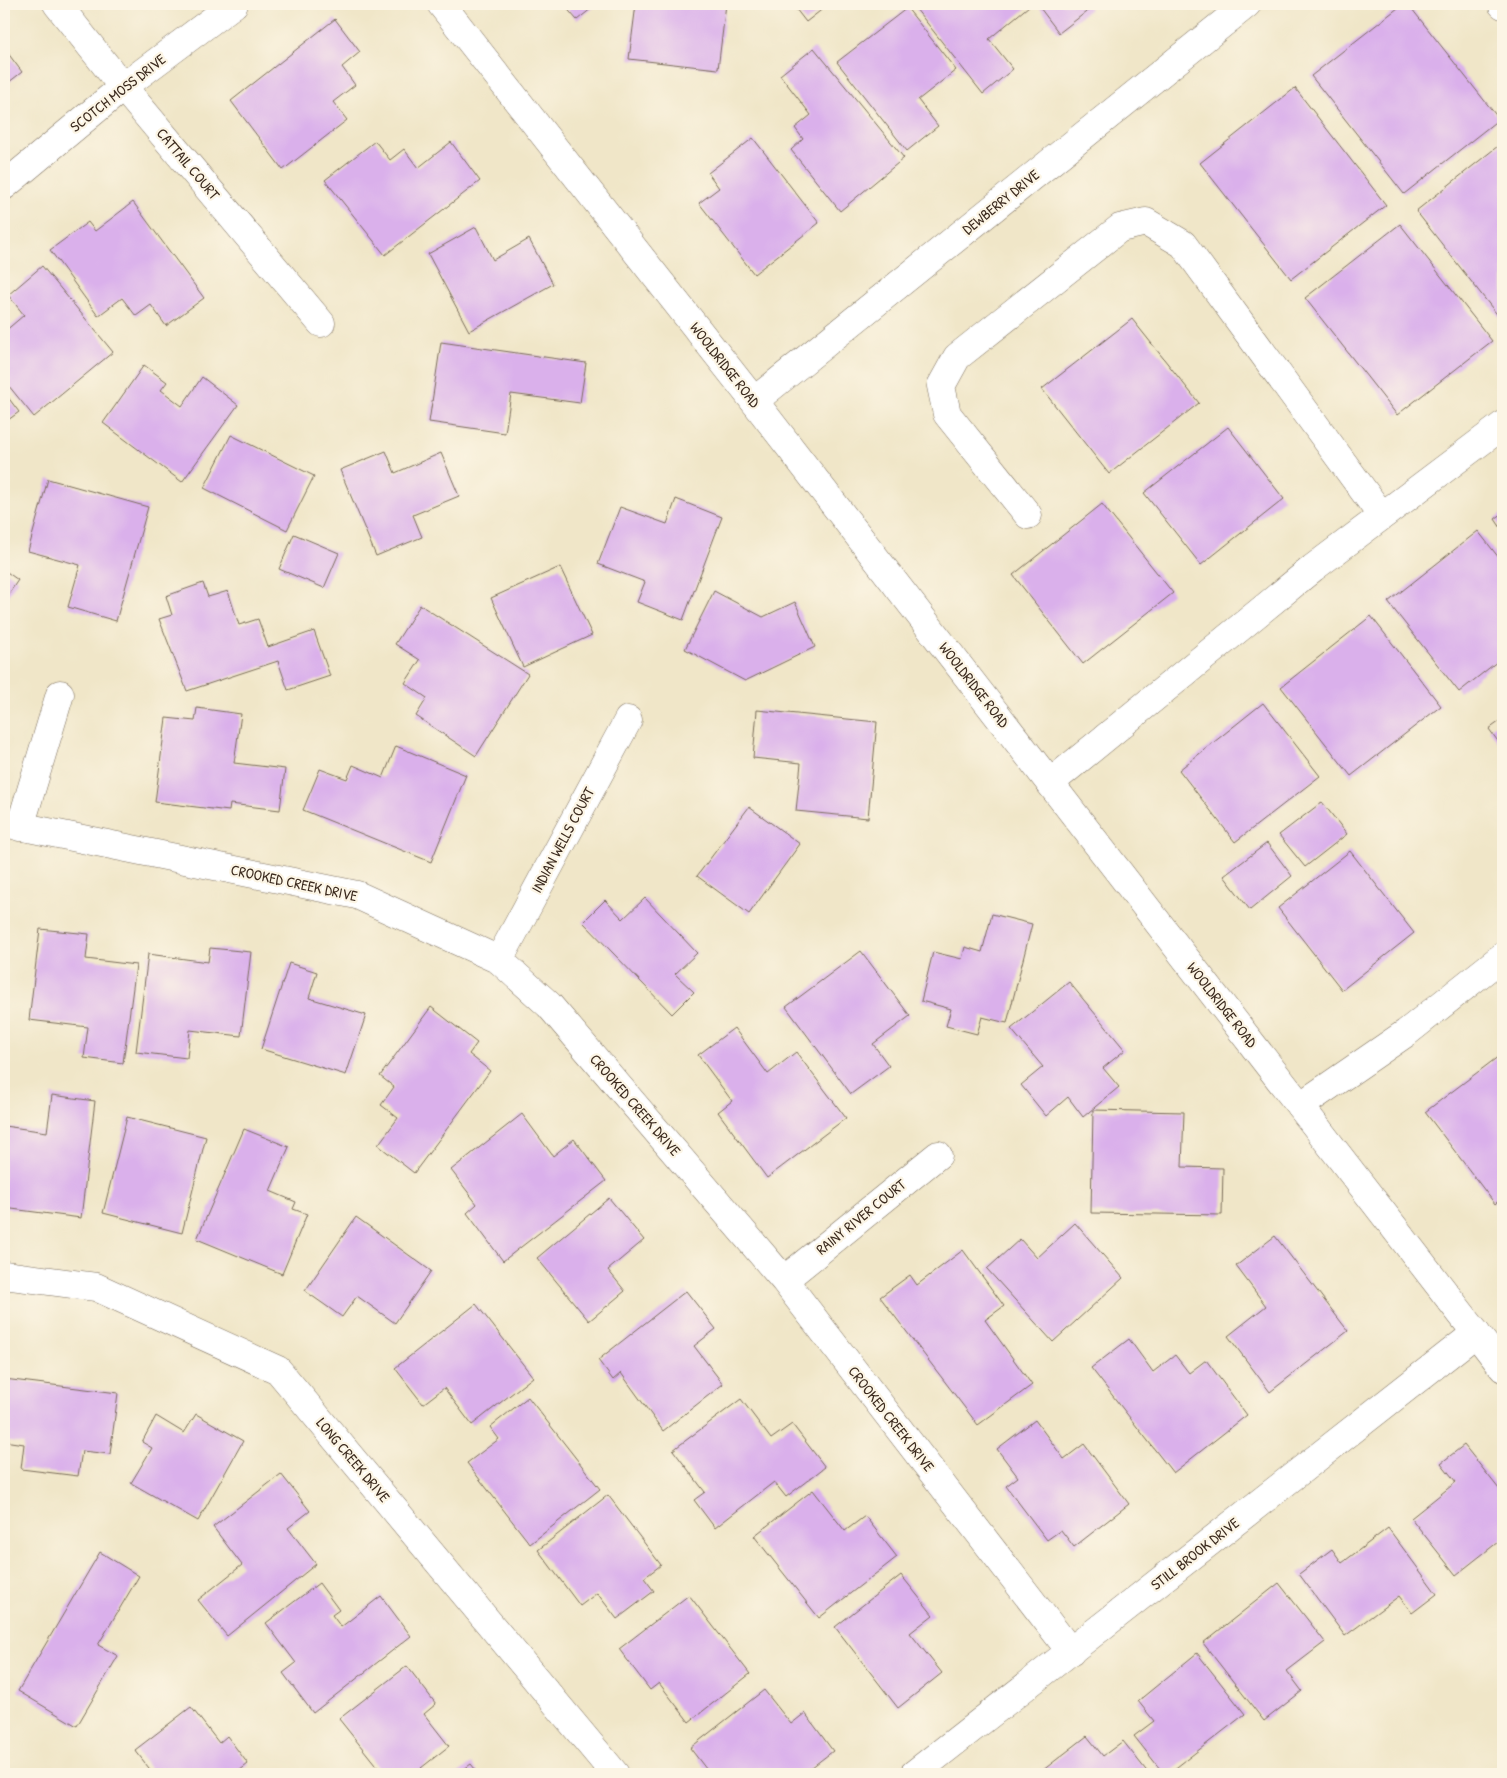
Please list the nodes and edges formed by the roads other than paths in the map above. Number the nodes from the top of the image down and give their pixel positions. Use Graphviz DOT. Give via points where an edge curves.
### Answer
graph roads {
  1 [pos="57,4"];
  2 [pos="234,4"];
  3 [pos="441,4"];
  4 [pos="1247,4"];
  5 [pos="123,87"];
  6 [pos="4,186"];
  7 [pos="321,323"];
  8 [pos="754,401"];
  9 [pos="1503,425"];
  10 [pos="1028,515"];
  11 [pos="1382,516"];
  12 [pos="60,694"];
  13 [pos="628,720"];
  14 [pos="1050,783"];
  15 [pos="12,825"];
  16 [pos="1503,956"];
  17 [pos="499,960"];
  18 [pos="1300,1106"];
  19 [pos="938,1155"];
  20 [pos="4,1275"];
  21 [pos="784,1280"];
  22 [pos="1476,1333"];
  23 [pos="1503,1368"];
  24 [pos="1071,1652"];
  25 [pos="615,1774"];
  26 [pos="914,1774"];
  1 -- 5 [label="street, CATTAIL COURT"];
  2 -- 5 [label="street, SCOTCH MOSS DRIVE"];
  3 -- 8 [label="street, WOOLDRIDGE ROAD"];
  4 -- 8 [label="street, DEWBERRY DRIVE"];
  5 -- 6 [label="street, SCOTCH MOSS DRIVE"];
  5 -- 7 [label="street, CATTAIL COURT"];
  8 -- 14 [label="street, WOOLDRIDGE ROAD"];
  9 -- 11 [label="street"];
  10 -- 11 [label="street" via="947,414 941,386 957,357 1120,228 1146,222 1182,244"];
  11 -- 14 [label="street" via="1313,568"];
  12 -- 15 [label="street, CROOKED CREEK DRIVE"];
  13 -- 17 [label="street, INDIAN WELLS COURT"];
  14 -- 18 [label="street, WOOLDRIDGE ROAD"];
  15 -- 17 [label="street, CROOKED CREEK DRIVE" via="356,895"];
  16 -- 18 [label="street" via="1406,1033"];
  17 -- 21 [label="street, CROOKED CREEK DRIVE" via="549,1005"];
  18 -- 22 [label="street, WOOLDRIDGE ROAD"];
  19 -- 21 [label="street, RAINY RIVER COURT"];
  20 -- 25 [label="street, LONG CREEK DRIVE" via="96,1287 278,1370"];
  21 -- 24 [label="street, CROOKED CREEK DRIVE"];
  22 -- 23 [label="street, WOOLDRIDGE ROAD"];
  22 -- 24 [label="street, STILL BROOK DRIVE"];
  24 -- 26 [label="street, STILL BROOK DRIVE"];
}
